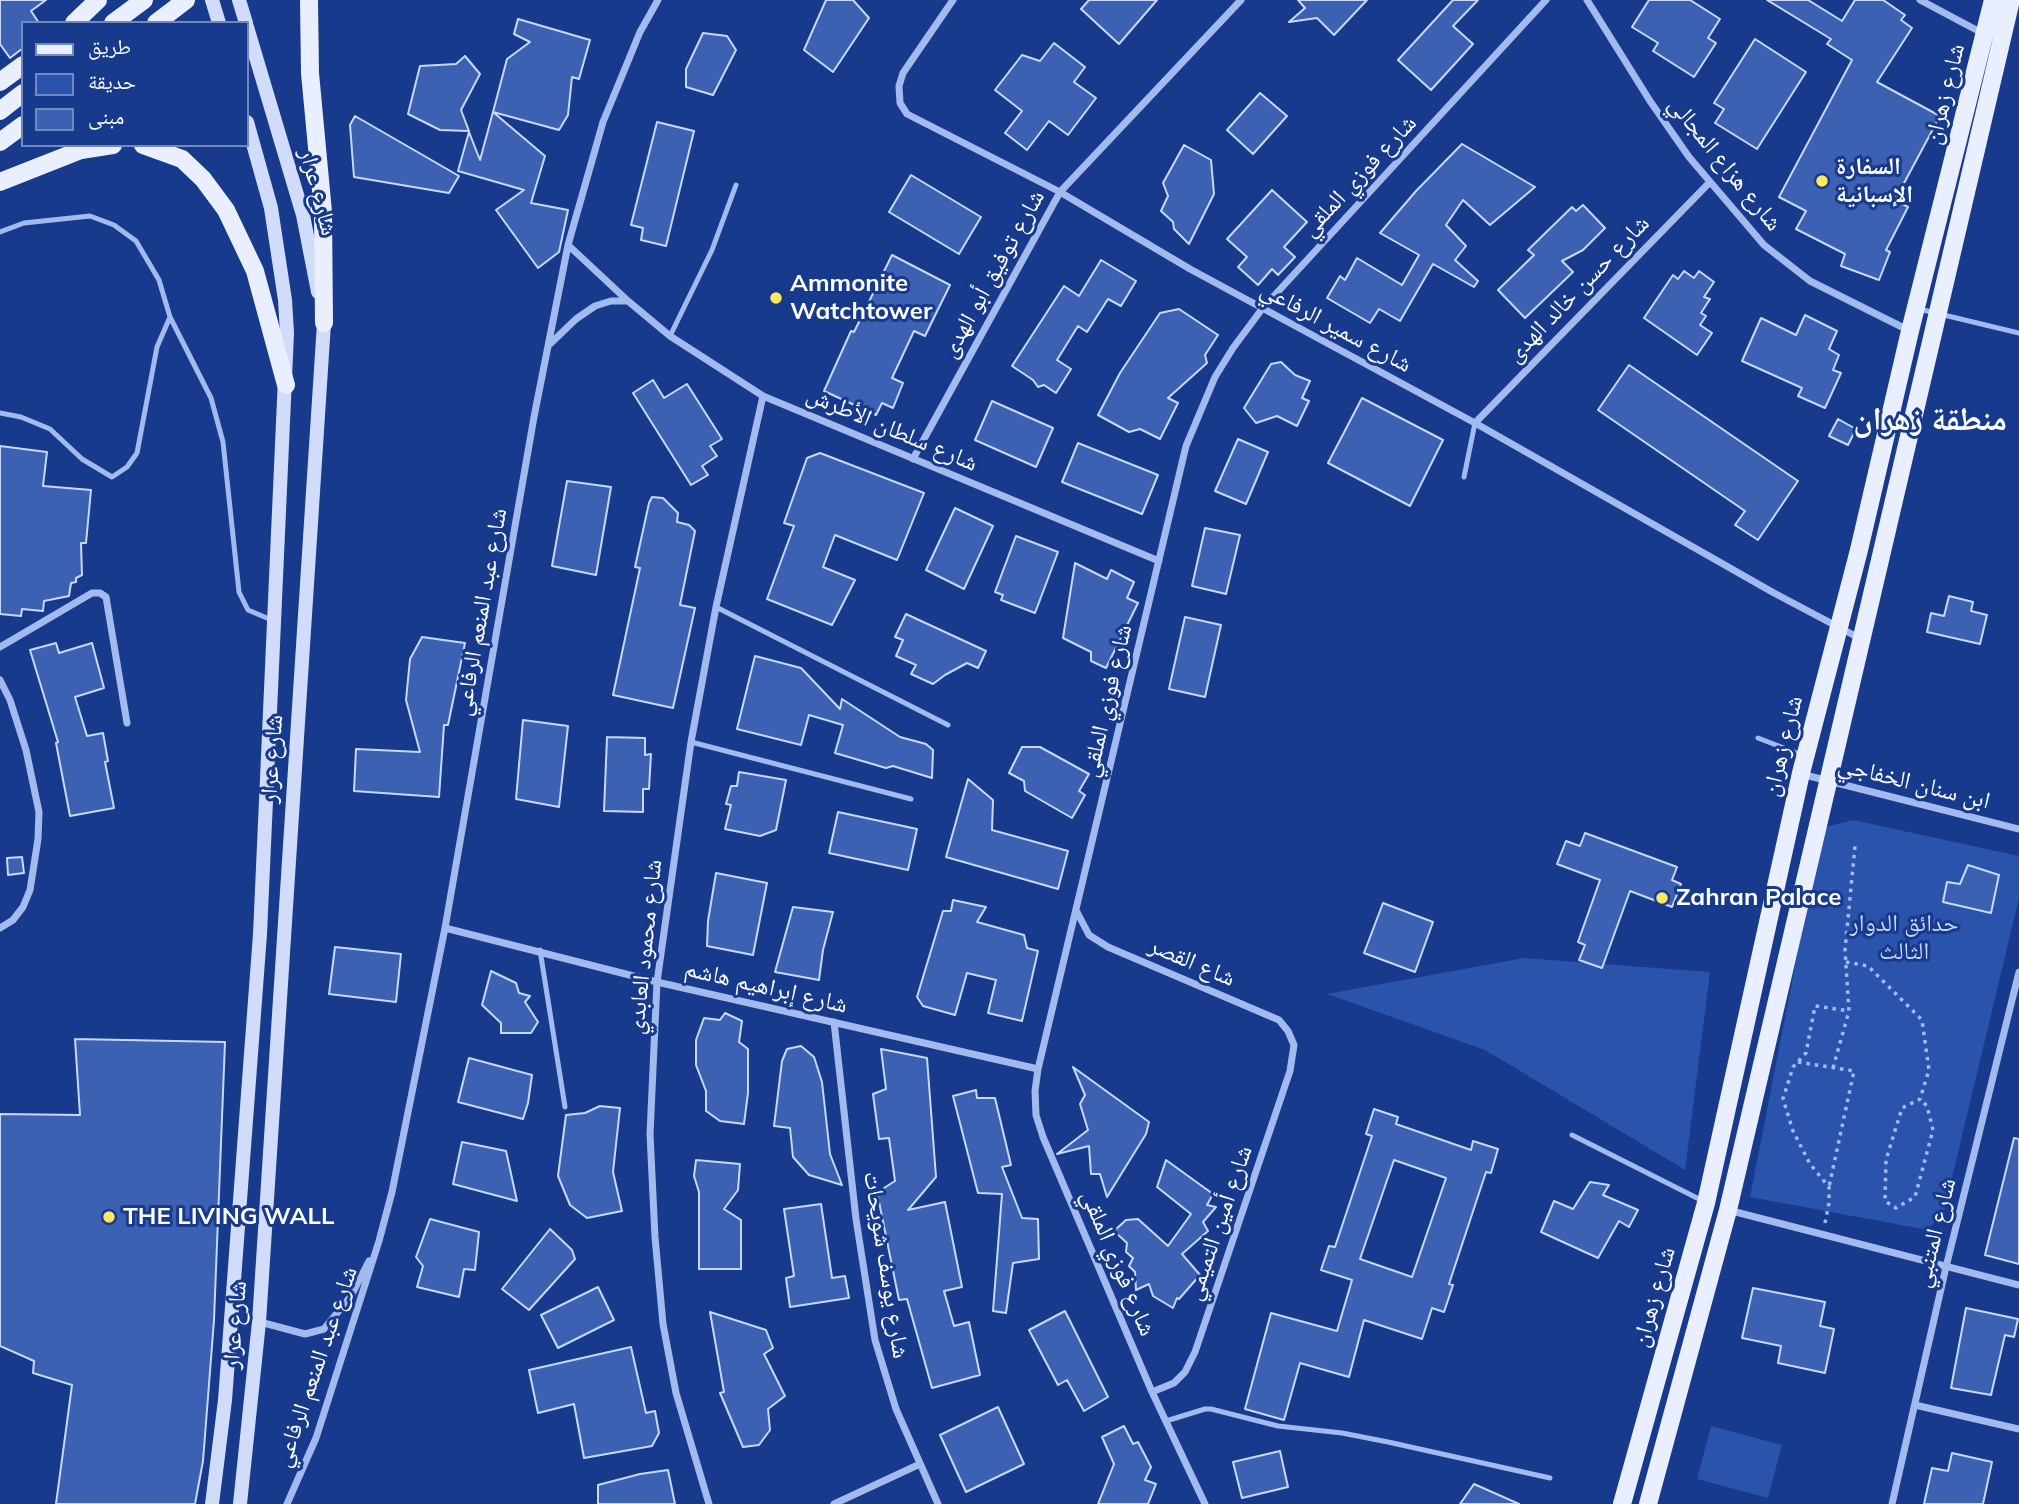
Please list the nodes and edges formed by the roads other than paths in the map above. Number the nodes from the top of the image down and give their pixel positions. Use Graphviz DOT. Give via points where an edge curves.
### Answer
graph roads {
  1 [pos="97,0"];
  2 [pos="144,0"];
  3 [pos="186,0"];
  4 [pos="212,0"];
  5 [pos="239,0"];
  6 [pos="309,0"];
  7 [pos="658,0"];
  8 [pos="953,0"];
  9 [pos="1241,0"];
  10 [pos="1546,0"];
  11 [pos="1587,0"];
  12 [pos="1920,0"];
  13 [pos="1993,0"];
  14 [pos="2011,0"];
  15 [pos="116,20"];
  16 [pos="76,21"];
  17 [pos="159,21"];
  18 [pos="218,21"];
  19 [pos="245,21"];
  20 [pos="248,32"];
  21 [pos="1984,34"];
  22 [pos="21,66"];
  23 [pos="0,82"];
  24 [pos="21,95"];
  25 [pos="0,111"];
  26 [pos="21,126"];
  27 [pos="248,126"];
  28 [pos="0,142"];
  29 [pos="100,147"];
  30 [pos="149,147"];
  31 [pos="0,182"];
  32 [pos="1709,183"];
  33 [pos="736,185"];
  34 [pos="1060,192"];
  35 [pos="0,232"];
  36 [pos="568,245"];
  37 [pos="628,301"];
  38 [pos="1916,308"];
  39 [pos="1262,309"];
  40 [pos="1938,313"];
  41 [pos="170,317"];
  42 [pos="324,323"];
  43 [pos="1910,331"];
  44 [pos="2019,333"];
  45 [pos="670,336"];
  46 [pos="549,345"];
  47 [pos="286,385"];
  48 [pos="763,396"];
  49 [pos="0,413"];
  50 [pos="1475,423"];
  51 [pos="913,459"];
  52 [pos="1464,477"];
  53 [pos="1159,561"];
  54 [pos="716,607"];
  55 [pos="276,622"];
  56 [pos="1839,627"];
  57 [pos="1861,639"];
  58 [pos="0,647"];
  59 [pos="0,680"];
  60 [pos="127,723"];
  61 [pos="948,725"];
  62 [pos="1758,738"];
  63 [pos="691,742"];
  64 [pos="1803,765"];
  65 [pos="1828,782"];
  66 [pos="911,799"];
  67 [pos="2019,829"];
  68 [pos="1077,912"];
  69 [pos="0,928"];
  70 [pos="446,928"];
  71 [pos="540,950"];
  72 [pos="2019,972"];
  73 [pos="657,982"];
  74 [pos="834,1022"];
  75 [pos="1294,1045"];
  76 [pos="1038,1069"];
  77 [pos="565,1107"];
  78 [pos="1572,1135"];
  79 [pos="1706,1202"];
  80 [pos="1728,1210"];
  81 [pos="379,1241"];
  82 [pos="1946,1268"];
  83 [pos="2019,1285"];
  84 [pos="260,1322"];
  85 [pos="1152,1392"];
  86 [pos="1915,1405"];
  87 [pos="1166,1421"];
  88 [pos="2019,1429"];
  89 [pos="920,1464"];
  90 [pos="1550,1478"];
  91 [pos="212,1504"];
  92 [pos="240,1504"];
  93 [pos="287,1504"];
  94 [pos="709,1504"];
  95 [pos="834,1504"];
  96 [pos="938,1504"];
  97 [pos="1206,1504"];
  98 [pos="1622,1504"];
  99 [pos="1648,1504"];
  100 [pos="1892,1504"];
  1 -- 16 [label="main road"];
  2 -- 15 [label="main road"];
  3 -- 17 [label="main road"];
  4 -- 18 [label="main road"];
  5 -- 19 [label="main road, شارع عرار"];
  6 -- 42 [label="main road" via="310,73 323,212"];
  7 -- 36 [label="street, شارع عبد المنعم الرفاعي" via="603,122"];
  8 -- 34 [label="street, شارع سمير الرفاعي" via="903,73 900,103 907,114"];
  9 -- 34 [label="street, شارع توفيق أبو الهدى"];
  10 -- 39 [label="street, شارع فوزي الملقي"];
  11 -- 32 [label="street, شارع هزاع المجالي" via="1650,101"];
  12 -- 21 [label="street"];
  13 -- 21 [label="main road, شارع زهران"];
  14 -- 40 [label="main road, شارع زهران"];
  20 -- 42 [label="main road, شارع عرار" via="303,215"];
  21 -- 38 [label="main road, شارع زهران"];
  22 -- 23 [label="main road"];
  24 -- 25 [label="main road"];
  26 -- 28 [label="main road"];
  27 -- 47 [label="main road, شارع عرار" via="279,249 286,311"];
  29 -- 31 [label="main road" via="80,150"];
  30 -- 47 [label="main road" via="182,159 226,210 255,271"];
  32 -- 43 [label="street, شارع هزاع المجالي" via="1783,262 1810,281"];
  32 -- 50 [label="street, شارع حسن خالد الهدى"];
  33 -- 45 [label="lane" via="712,250"];
  34 -- 39 [label="street, شارع سمير الرفاعي"];
  34 -- 51 [label="street, شارع توفيق أبو الهدى"];
  35 -- 41 [label="lane" via="24,223 90,216 114,225 136,241 159,280"];
  36 -- 37 [label="street, شارع سلطان الأطرش"];
  36 -- 46 [label="street, شارع عبد المنعم الرفاعي"];
  37 -- 45 [label="street, شارع سلطان الأطرش"];
  37 -- 46 [label="street" via="595,306"];
  38 -- 40 [label="lane"];
  38 -- 43 [label="main road, شارع زهران"];
  39 -- 50 [label="street, شارع سمير الرفاعي"];
  39 -- 53 [label="street, شارع فوزي الملقي" via="1233,348 1203,402 1186,446"];
  40 -- 44 [label="lane"];
  40 -- 57 [label="main road, شارع زهران"];
  41 -- 49 [label="lane" via="157,347 137,453 112,477 82,459 50,429"];
  41 -- 55 [label="lane" via="211,398 223,442 239,592 248,610"];
  42 -- 84 [label="main road, شارع عرار"];
  43 -- 56 [label="main road, شارع زهران"];
  45 -- 48 [label="street, شارع سلطان الأطرش"];
  46 -- 70 [label="street, شارع عبد المنعم الرفاعي"];
  47 -- 55 [label="main road, شارع عرار"];
  48 -- 51 [label="street, شارع سلطان الأطرش"];
  48 -- 54 [label="street, شارع محمود العابدي"];
  50 -- 52 [label="lane"];
  50 -- 56 [label="street, شارع سمير الرفاعي"];
  51 -- 53 [label="street, شارع سلطان الأطرش"];
  53 -- 68 [label="street, شارع فوزي الملقي"];
  54 -- 61 [label="lane"];
  54 -- 63 [label="street, شارع محمود العابدي"];
  55 -- 91 [label="main road, شارع عرار" via="260,934 225,1400"];
  56 -- 57 [label="street, شارع سمير الرفاعي"];
  56 -- 64 [label="main road, شارع زهران"];
  57 -- 65 [label="main road, شارع زهران"];
  58 -- 60 [label="street" via="92,593 100,593 106,597"];
  59 -- 69 [label="street" via="26,750 39,812 30,890 13,920"];
  62 -- 64 [label="lane"];
  63 -- 66 [label="lane"];
  63 -- 73 [label="street, شارع محمود العابدي"];
  64 -- 65 [label="street, ابن سنان الخفاجي"];
  64 -- 79 [label="main road, شارع زهران"];
  65 -- 67 [label="street, ابن سنان الخفاجي"];
  65 -- 80 [label="main road, شارع زهران"];
  68 -- 75 [label="street, شاع القصر" via="1089,935 1108,947 1279,1020"];
  68 -- 76 [label="street, شارع فوزي الملقي"];
  70 -- 71 [label="street, شارع إبراهيم هاشم"];
  70 -- 81 [label="street, شارع عبد المنعم الرفاعي"];
  71 -- 73 [label="street, شارع إبراهيم هاشم"];
  71 -- 77 [label="lane"];
  72 -- 82 [label="street, شارع المتنبي"];
  73 -- 74 [label="street, شارع إبراهيم هاشم"];
  73 -- 94 [label="street, شارع محمود العابدي" via="650,1134 661,1299 676,1393"];
  74 -- 76 [label="street, شارع إبراهيم هاشم"];
  74 -- 89 [label="street, شارع يوسف شويحات" via="875,1340 896,1409"];
  75 -- 85 [label="street, شارع أمين التميمي" via="1290,1071 1195,1352 1174,1383"];
  76 -- 85 [label="street, شارع فوزي الملقي" via="1036,1115 1043,1137"];
  78 -- 79 [label="lane"];
  79 -- 98 [label="main road, شارع زهران"];
  80 -- 82 [label="street"];
  80 -- 99 [label="main road, شارع زهران"];
  81 -- 84 [label="street, شارع عبد المنعم الرفاعي" via="351,1296 324,1329 305,1335"];
  81 -- 93 [label="street, شارع عبد المنعم الرفاعي" via="316,1438"];
  82 -- 83 [label="street"];
  82 -- 86 [label="street, شارع المتنبي"];
  84 -- 92 [label="main road, شارع عرار"];
  85 -- 87 [label="street, شارع فوزي الملقي"];
  86 -- 88 [label="street"];
  86 -- 100 [label="street, شارع المتنبي"];
  87 -- 90 [label="lane" via="1211,1409 1278,1426 1388,1441"];
  87 -- 97 [label="street, شارع فوزي الملقي"];
  89 -- 95 [label="street"];
  89 -- 96 [label="street, شارع يوسف شويحات"];
}
